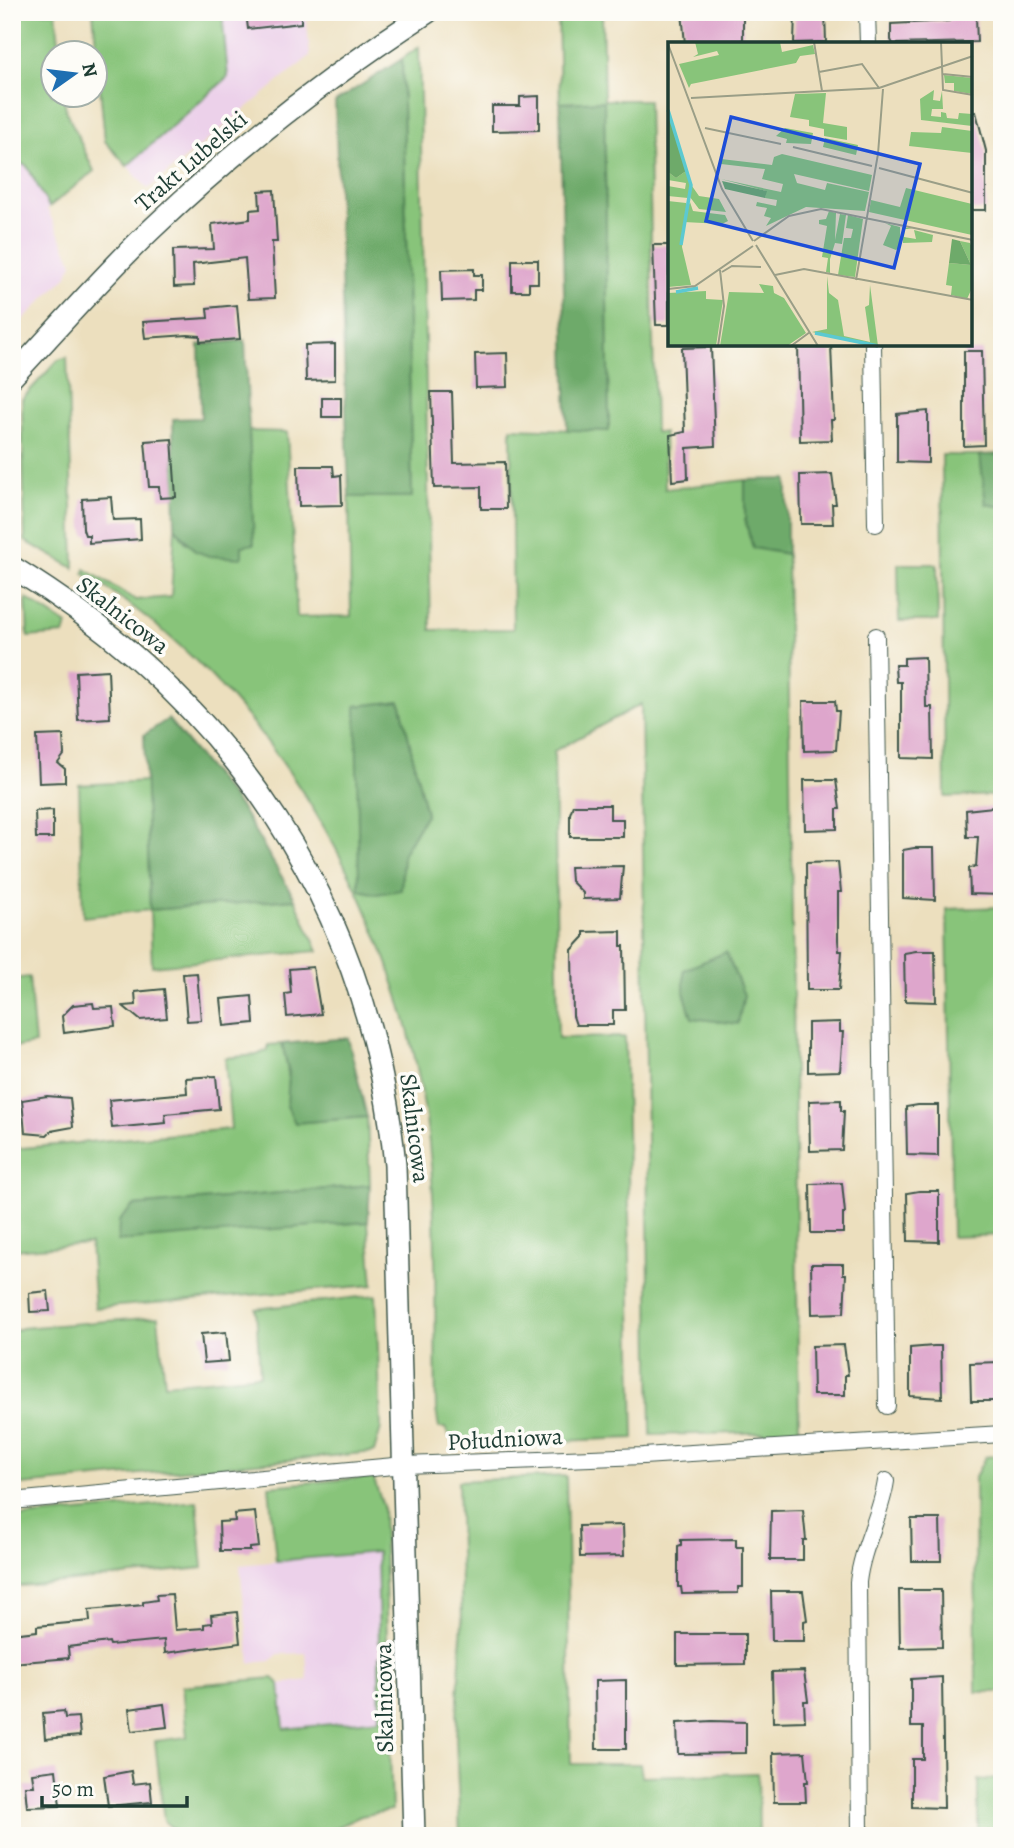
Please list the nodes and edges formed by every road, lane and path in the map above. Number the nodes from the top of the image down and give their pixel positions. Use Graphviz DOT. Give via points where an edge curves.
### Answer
graph roads {
  1 [pos="428,12"];
  2 [pos="867,12"];
  3 [pos="868,42"];
  4 [pos="873,346"];
  5 [pos="12,377"];
  6 [pos="876,524"];
  7 [pos="12,567"];
  8 [pos="876,636"];
  9 [pos="887,1406"];
  10 [pos="1002,1434"];
  11 [pos="405,1465"];
  12 [pos="886,1481"];
  13 [pos="12,1501"];
  14 [pos="414,1836"];
  15 [pos="860,1836"];
  1 -- 5 [label="street, Trakt Lubelski" via="327,81 204,182 147,234"];
  2 -- 3 [label="street"];
  4 -- 6 [label="street"];
  7 -- 11 [label="street, Skalnicowa" via="108,633 173,689 248,775 291,839 325,902 364,1003 389,1112 398,1224"];
  8 -- 9 [label="street"];
  10 -- 11 [label="street, Południowa"];
  11 -- 13 [label="street, Południowa"];
  11 -- 14 [label="street, Skalnicowa"];
  12 -- 15 [label="street" via="862,1551 858,1582"];
}
